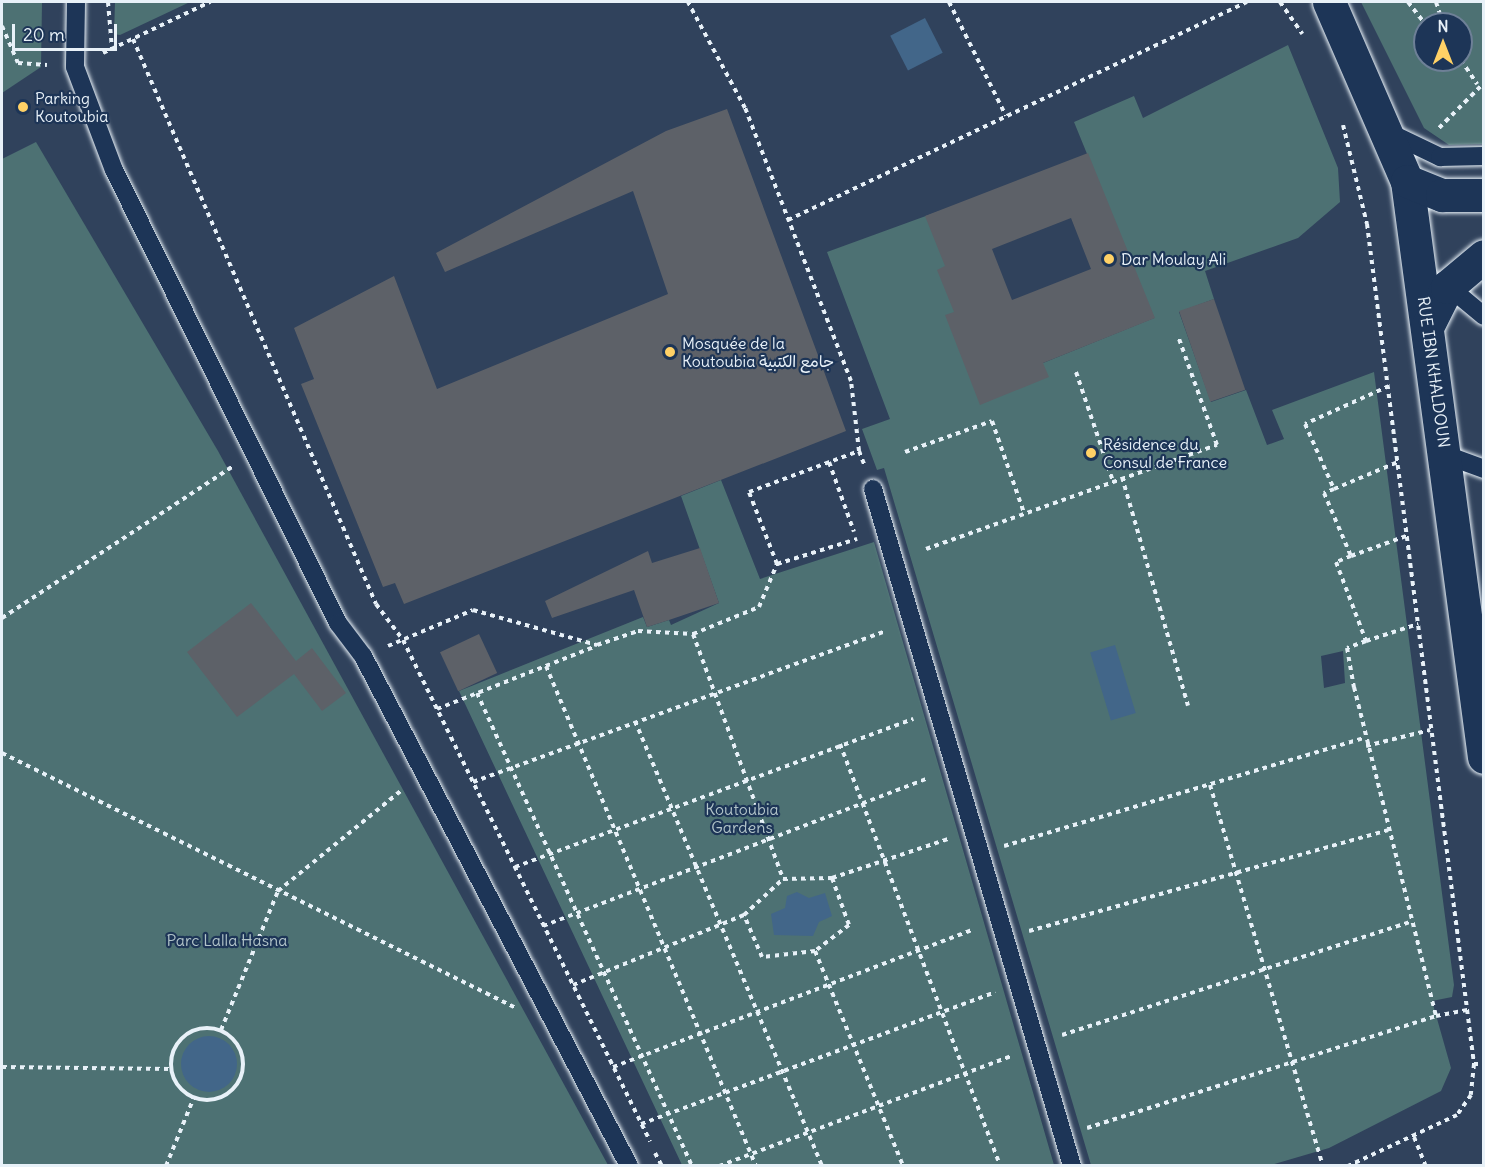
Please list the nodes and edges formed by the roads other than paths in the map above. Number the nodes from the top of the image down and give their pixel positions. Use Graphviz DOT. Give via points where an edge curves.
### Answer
graph roads {
  1 [pos="76,2"];
  2 [pos="1329,2"];
  3 [pos="1387,131"];
  4 [pos="1484,156"];
  5 [pos="1407,181"];
  6 [pos="1484,195"];
  7 [pos="1484,256"];
  8 [pos="1418,258"];
  9 [pos="1447,287"];
  10 [pos="1484,316"];
  11 [pos="1427,327"];
  12 [pos="1446,455"];
  13 [pos="1484,469"];
  14 [pos="873,489"];
  15 [pos="1484,758"];
  16 [pos="628,1166"];
  17 [pos="1072,1166"];
  1 -- 16 [label="lane" via="75,67 114,170 259,454 338,623 363,656"];
  2 -- 3 [label="main road, RUE IBN KHALDOUN"];
  3 -- 4 [label="lane" via="1440,158"];
  3 -- 5 [label="main road, RUE IBN KHALDOUN"];
  5 -- 6 [label="main road" via="1442,195"];
  5 -- 8 [label="main road, RUE IBN KHALDOUN"];
  7 -- 9 [label="main road"];
  8 -- 9 [label="lane"];
  8 -- 11 [label="main road, RUE IBN KHALDOUN"];
  9 -- 10 [label="lane"];
  9 -- 11 [label="main road"];
  11 -- 12 [label="main road, RUE IBN KHALDOUN"];
  12 -- 13 [label="lane"];
  12 -- 15 [label="main road, RUE IBN KHALDOUN"];
  14 -- 17 [label="lane"];
}
